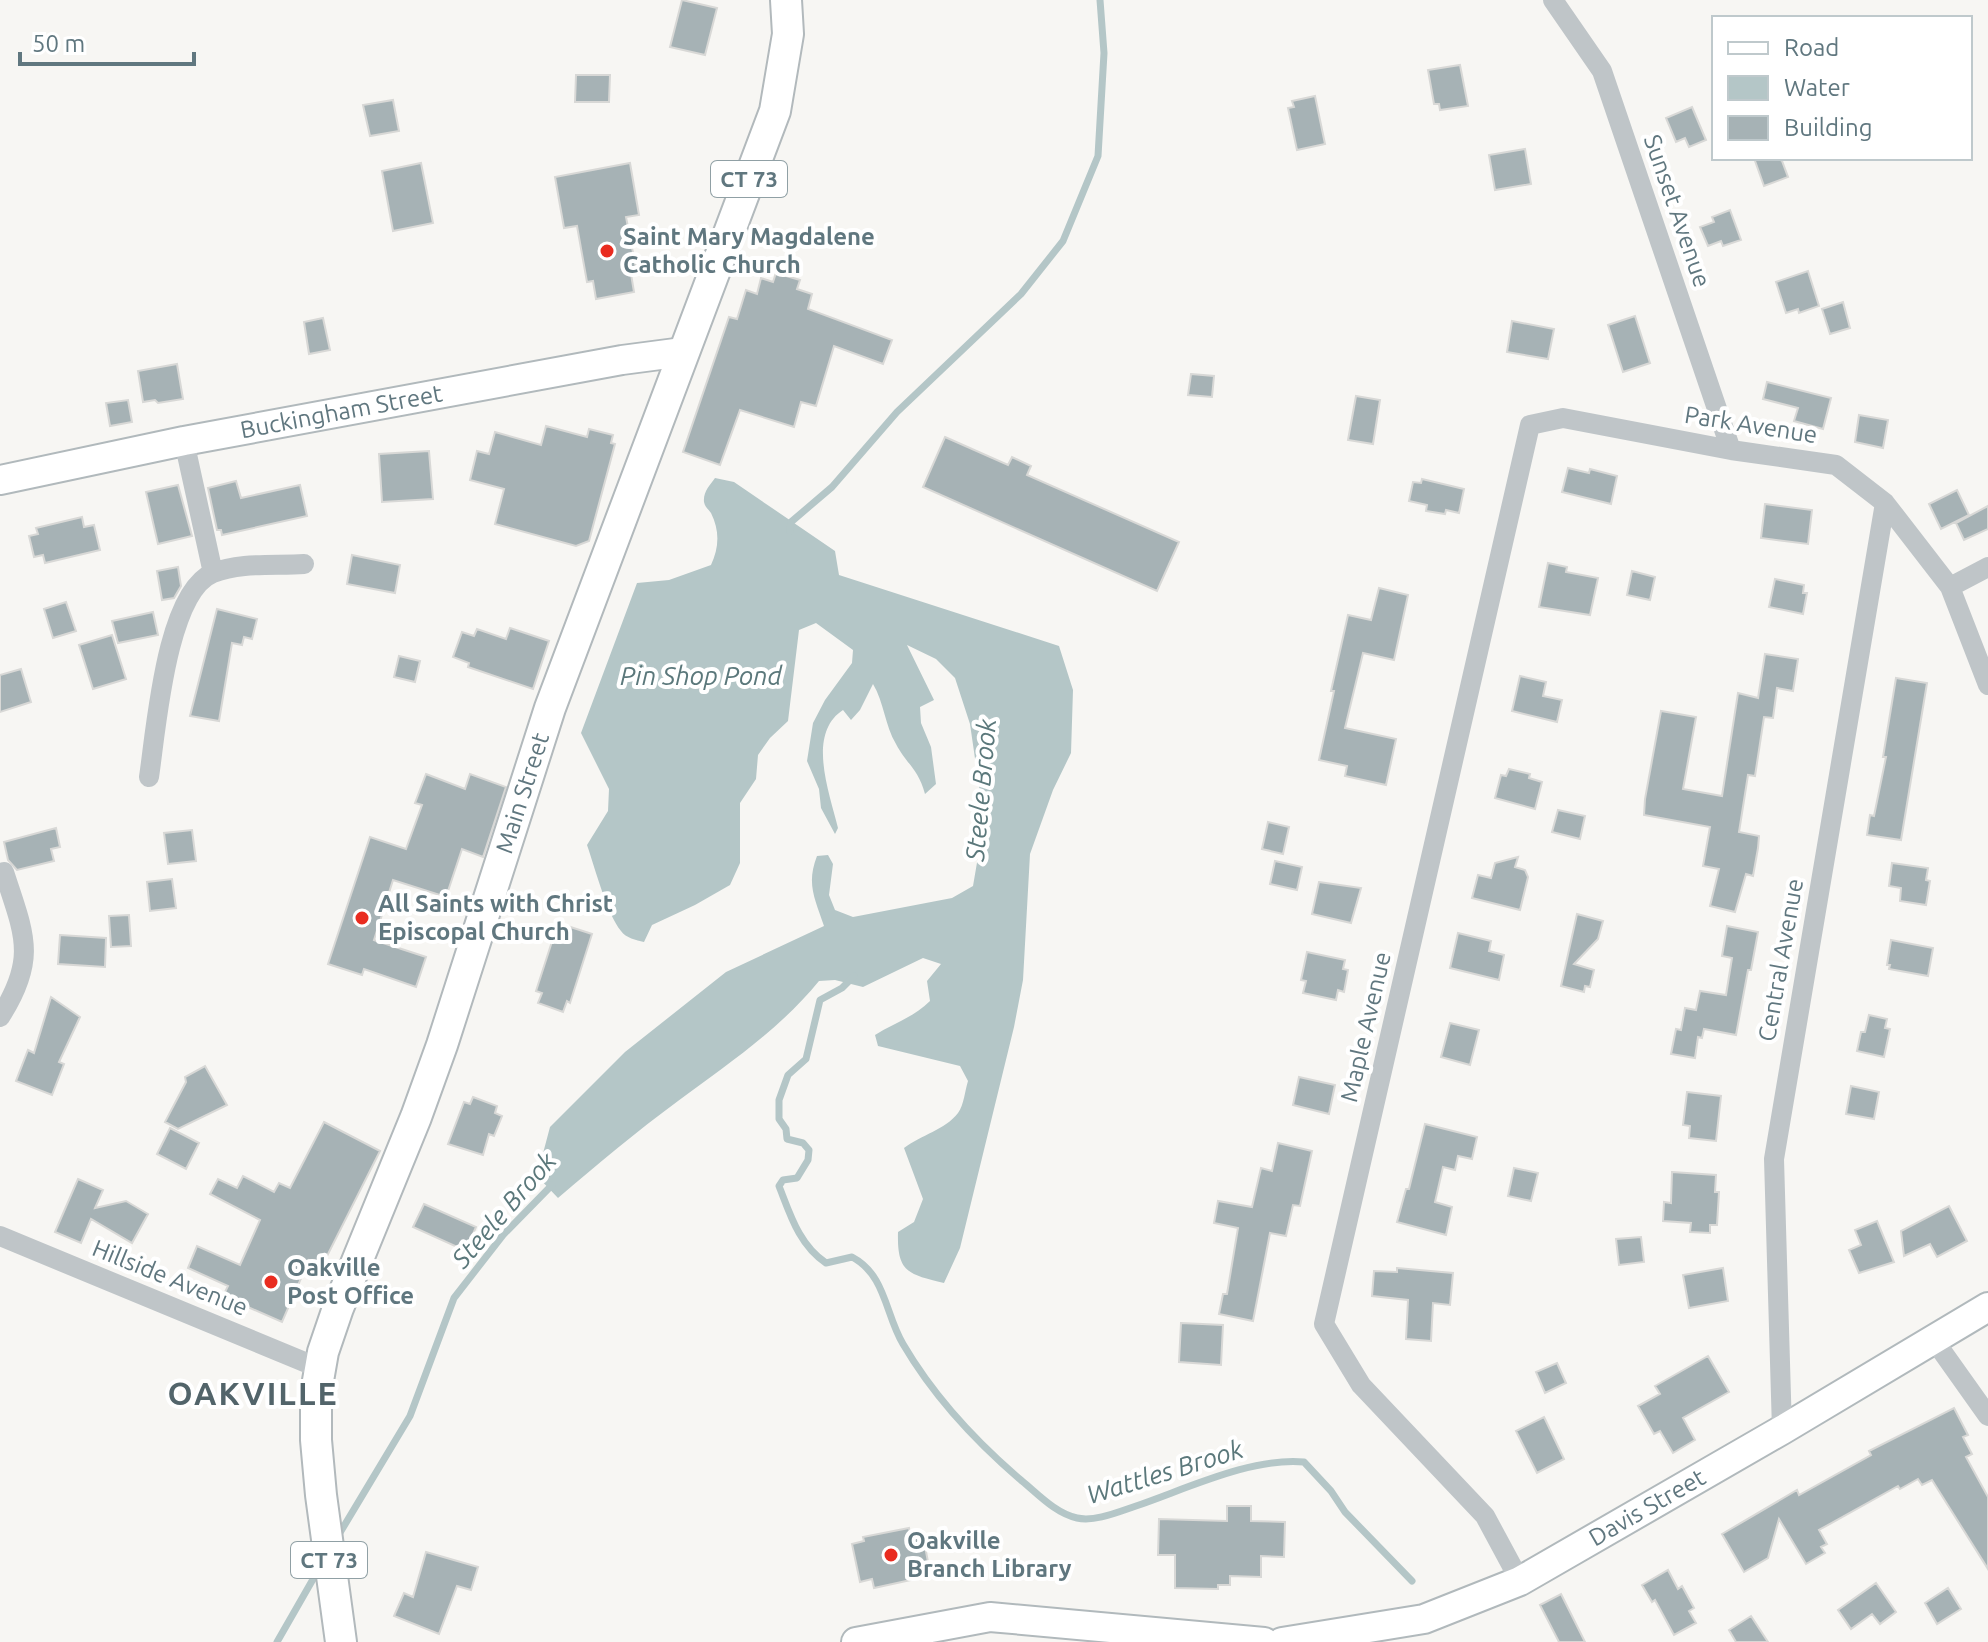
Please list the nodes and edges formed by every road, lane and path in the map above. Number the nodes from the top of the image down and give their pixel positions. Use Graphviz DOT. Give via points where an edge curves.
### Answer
graph roads {
  1 [pos="786,0"];
  2 [pos="1553,0"];
  3 [pos="683,352"];
  4 [pos="1530,425"];
  5 [pos="184,441"];
  6 [pos="1731,450"];
  7 [pos="0,480"];
  8 [pos="1885,503"];
  9 [pos="304,564"];
  10 [pos="1988,567"];
  11 [pos="213,573"];
  12 [pos="1950,587"];
  13 [pos="1988,685"];
  14 [pos="149,777"];
  15 [pos="4,872"];
  16 [pos="0,1017"];
  17 [pos="0,1236"];
  18 [pos="1988,1307"];
  19 [pos="1934,1340"];
  20 [pos="319,1368"];
  21 [pos="1988,1416"];
  22 [pos="1782,1430"];
  23 [pos="1520,1581"];
  24 [pos="340,1634"];
  25 [pos="1130,1636"];
  26 [pos="856,1642"];
  27 [pos="1264,1642"];
  28 [pos="1282,1642"];
  1 -- 3 [label="main road, Main Street / CT 73" via="788,34 775,111"];
  2 -- 6 [label="street, Sunset Avenue" via="1602,71"];
  3 -- 5 [label="main road, Buckingham Street"];
  3 -- 20 [label="main road, Main Street / CT 73" via="550,708 437,1059 332,1322"];
  4 -- 6 [label="street, Park Avenue" via="1563,418"];
  4 -- 23 [label="street, Maple Avenue" via="1324,1324 1361,1385 1485,1516"];
  5 -- 7 [label="main road, Buckingham Street"];
  5 -- 11 [label="street"];
  6 -- 8 [label="street, Park Avenue" via="1836,465"];
  8 -- 12 [label="street, Park Avenue"];
  8 -- 22 [label="street, Central Avenue" via="1774,1159"];
  9 -- 11 [label="street"];
  10 -- 12 [label="street"];
  11 -- 14 [label="street" via="195,587 180,614 164,675"];
  12 -- 13 [label="street, Park Avenue"];
  15 -- 16 [label="street" via="25,936 23,972"];
  17 -- 20 [label="street, Hillside Avenue"];
  18 -- 19 [label="main road, Davis Street"];
  19 -- 21 [label="street"];
  19 -- 22 [label="main road, Davis Street"];
  20 -- 24 [label="main road, Main Street / CT 73" via="315,1419"];
  22 -- 23 [label="main road, Davis Street"];
  23 -- 28 [label="main road, Davis Street" via="1424,1619"];
  25 -- 26 [label="main road" via="990,1617"];
  25 -- 27 [label="main road"];
}
